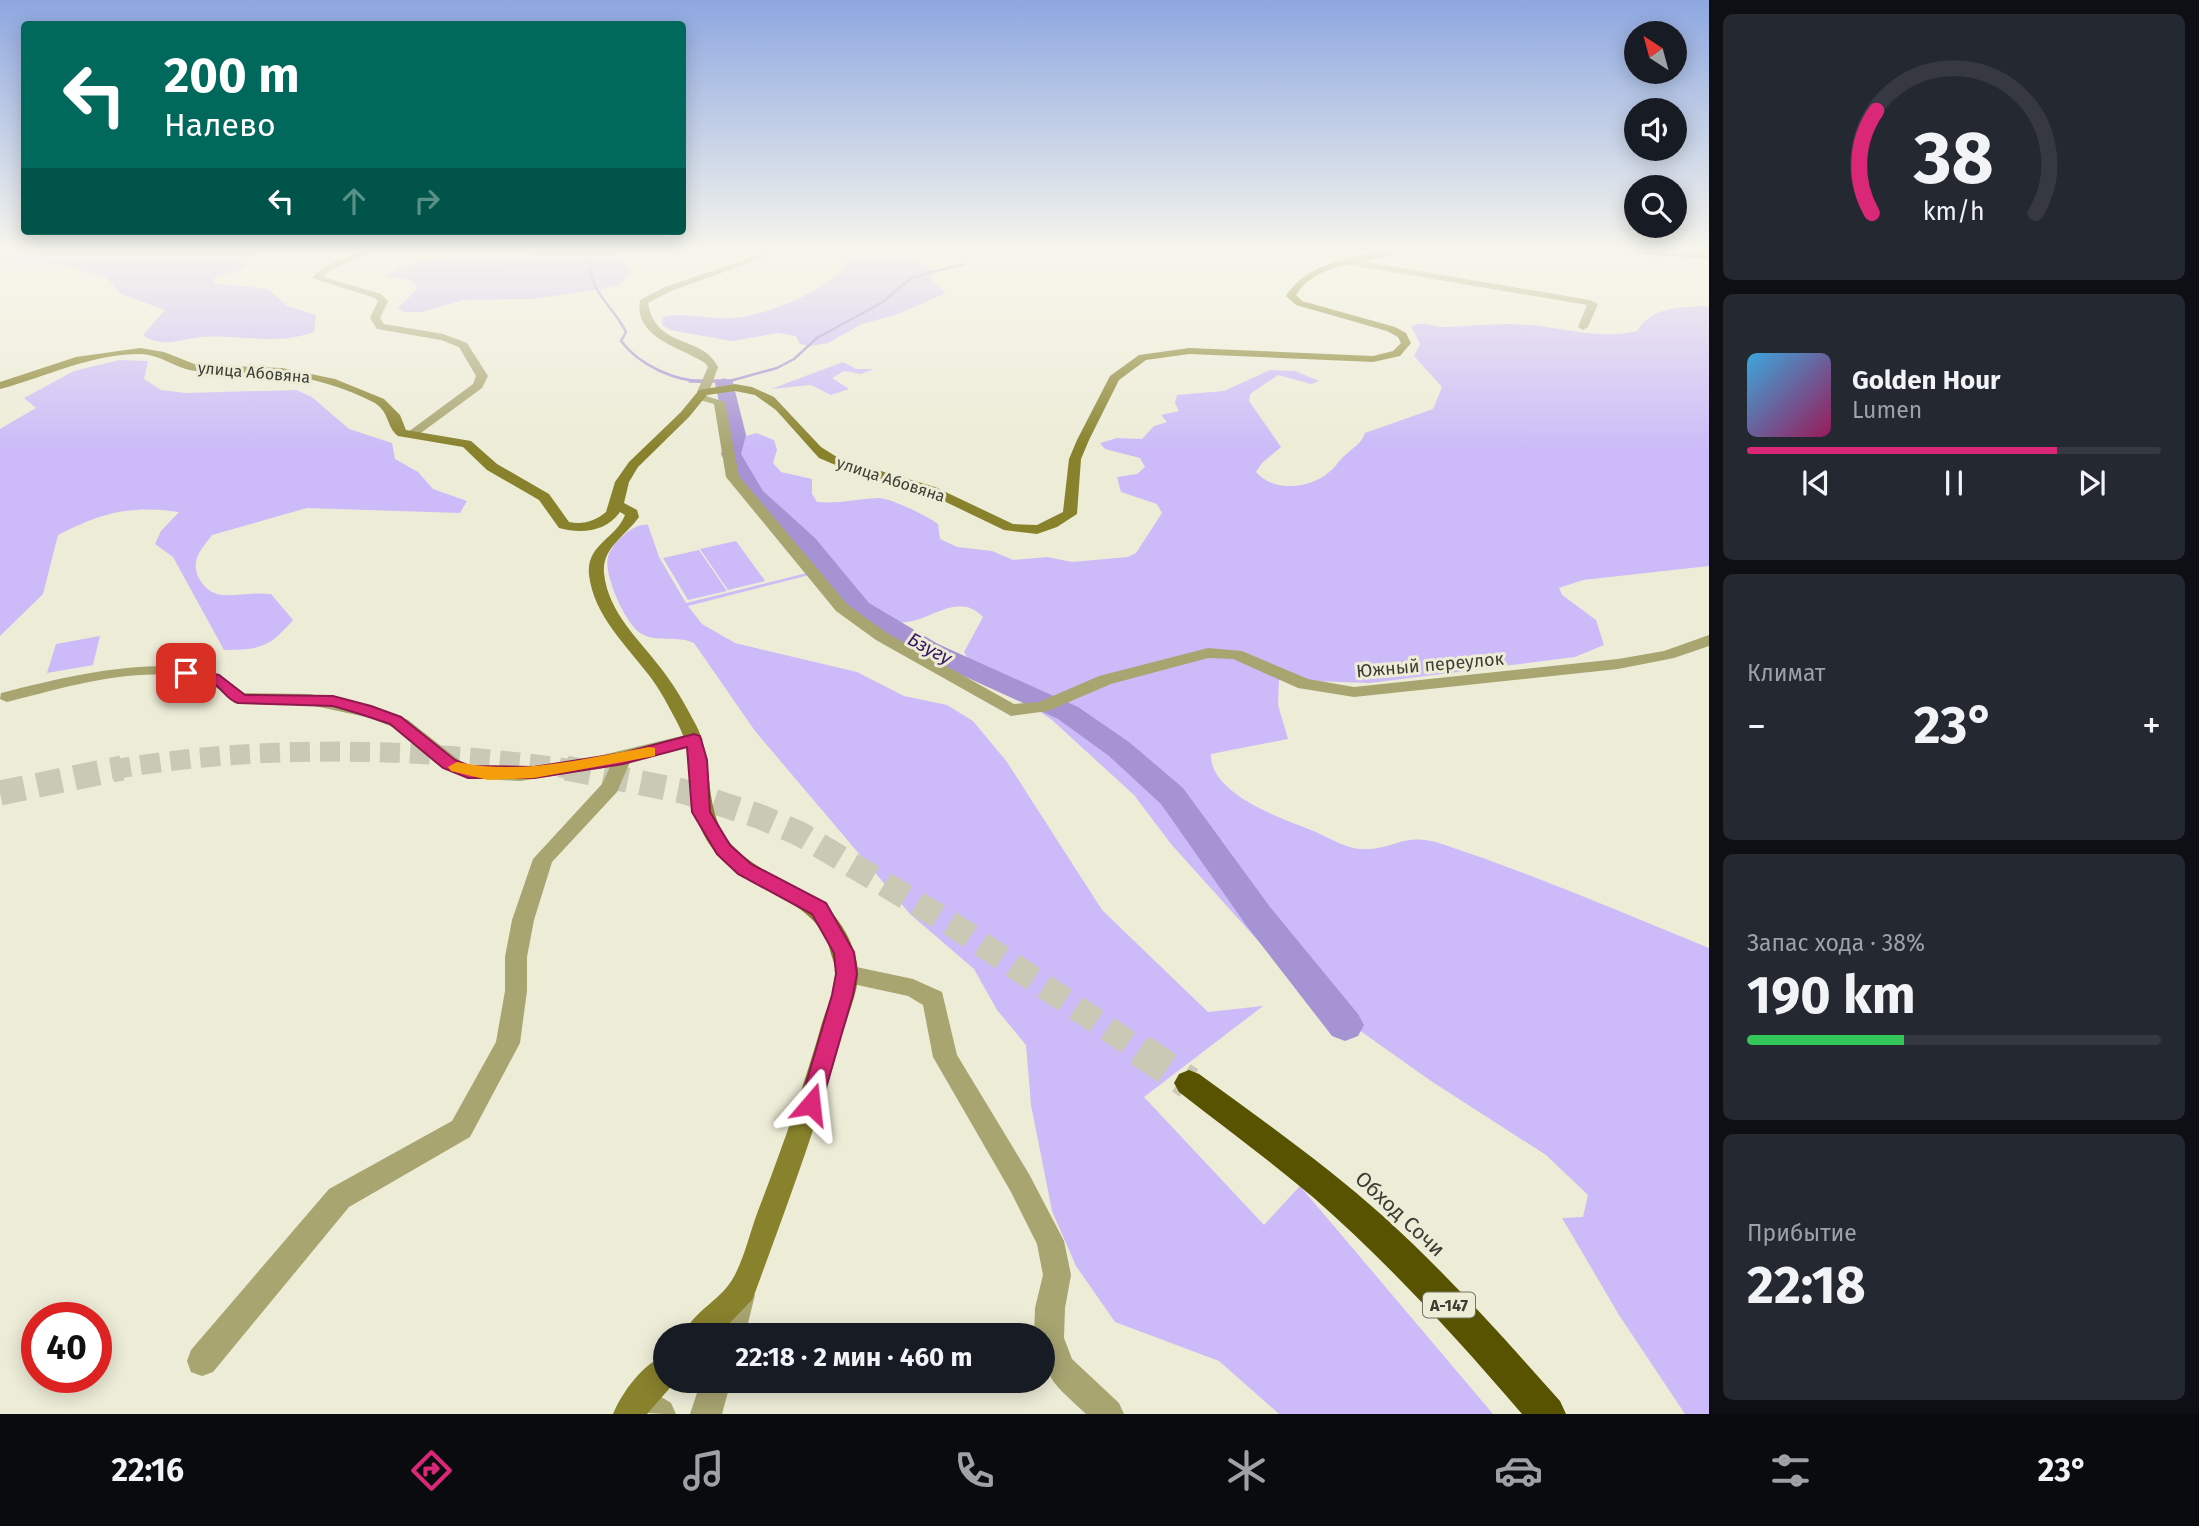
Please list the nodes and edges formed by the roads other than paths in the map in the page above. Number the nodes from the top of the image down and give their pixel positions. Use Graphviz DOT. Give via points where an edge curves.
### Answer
graph roads {
  1 [pos="376,316"];
  2 [pos="646,316"];
  3 [pos="1345,316"];
  4 [pos="1588,316"];
  5 [pos="1583,327"];
  6 [pos="0,386"];
  7 [pos="703,389"];
  8 [pos="410,435"];
  9 [pos="618,506"];
  10 [pos="1709,640"];
  11 [pos="7,697"];
  12 [pos="694,739"];
  13 [pos="623,758"];
  14 [pos="847,974"];
  15 [pos="1189,1083"];
  16 [pos="742,1290"];
  17 [pos="710,1323"];
  18 [pos="733,1323"];
  19 [pos="202,1361"];
  20 [pos="653,1391"];
  21 [pos="712,1393"];
  22 [pos="643,1409"];
  23 [pos="706,1414"];
  24 [pos="1108,1414"];
  25 [pos="1547,1414"];
  1 -- 8 [label="street" via="381,327 443,337 463,345 482,376 478,386"];
  2 -- 7 [label="street" via="648,327 659,336 710,361 713,367"];
  3 -- 7 [label="street, улица Абовяна" via="1402,335 1403,349 1373,359 1189,352 1143,357 1114,378 1083,440 1075,459 1070,514 1052,526 1031,530 1008,526 930,490 828,458 813,447 782,407 753,389"];
  4 -- 5 [label="street"];
  6 -- 8 [label="street, улица Абовяна" via="76,360 139,351 195,368 282,371 331,381 380,401 394,415 397,430"];
  7 -- 9 [label="street" via="624,477"];
  7 -- 10 [label="street, Южный переулок" via="719,402 733,477 842,608 860,624 1011,710 1050,704 1078,690 1208,653 1236,654 1304,684 1354,692 1618,664 1668,655"];
  8 -- 9 [label="street" via="467,444 503,475 544,497 559,521 568,526 596,524"];
  9 -- 12 [label="street" via="632,517 601,550 597,579 612,617 670,691"];
  11 -- 13 [label="street" via="82,679 186,673 214,678 243,699 333,701 376,713 396,721 449,764 468,772 534,773"];
  12 -- 13 [label="street"];
  12 -- 14 [label="street" via="701,812 724,849 744,869 819,908 844,952"];
  13 -- 19 [label="street" via="610,787 543,859 523,920 508,1043 461,1129 339,1198"];
  14 -- 16 [label="street" via="811,1104"];
  14 -- 24 [label="street" via="913,988 933,999 945,1057 1050,1241 1058,1275 1049,1338 1061,1370"];
  15 -- 25 [label="highway, Обход Сочи / А-147" via="1373,1230 1480,1338"];
  16 -- 17 [label="street"];
  16 -- 18 [label="street"];
  20 -- 22 [label="street"];
  21 -- 23 [label="street"];
}
